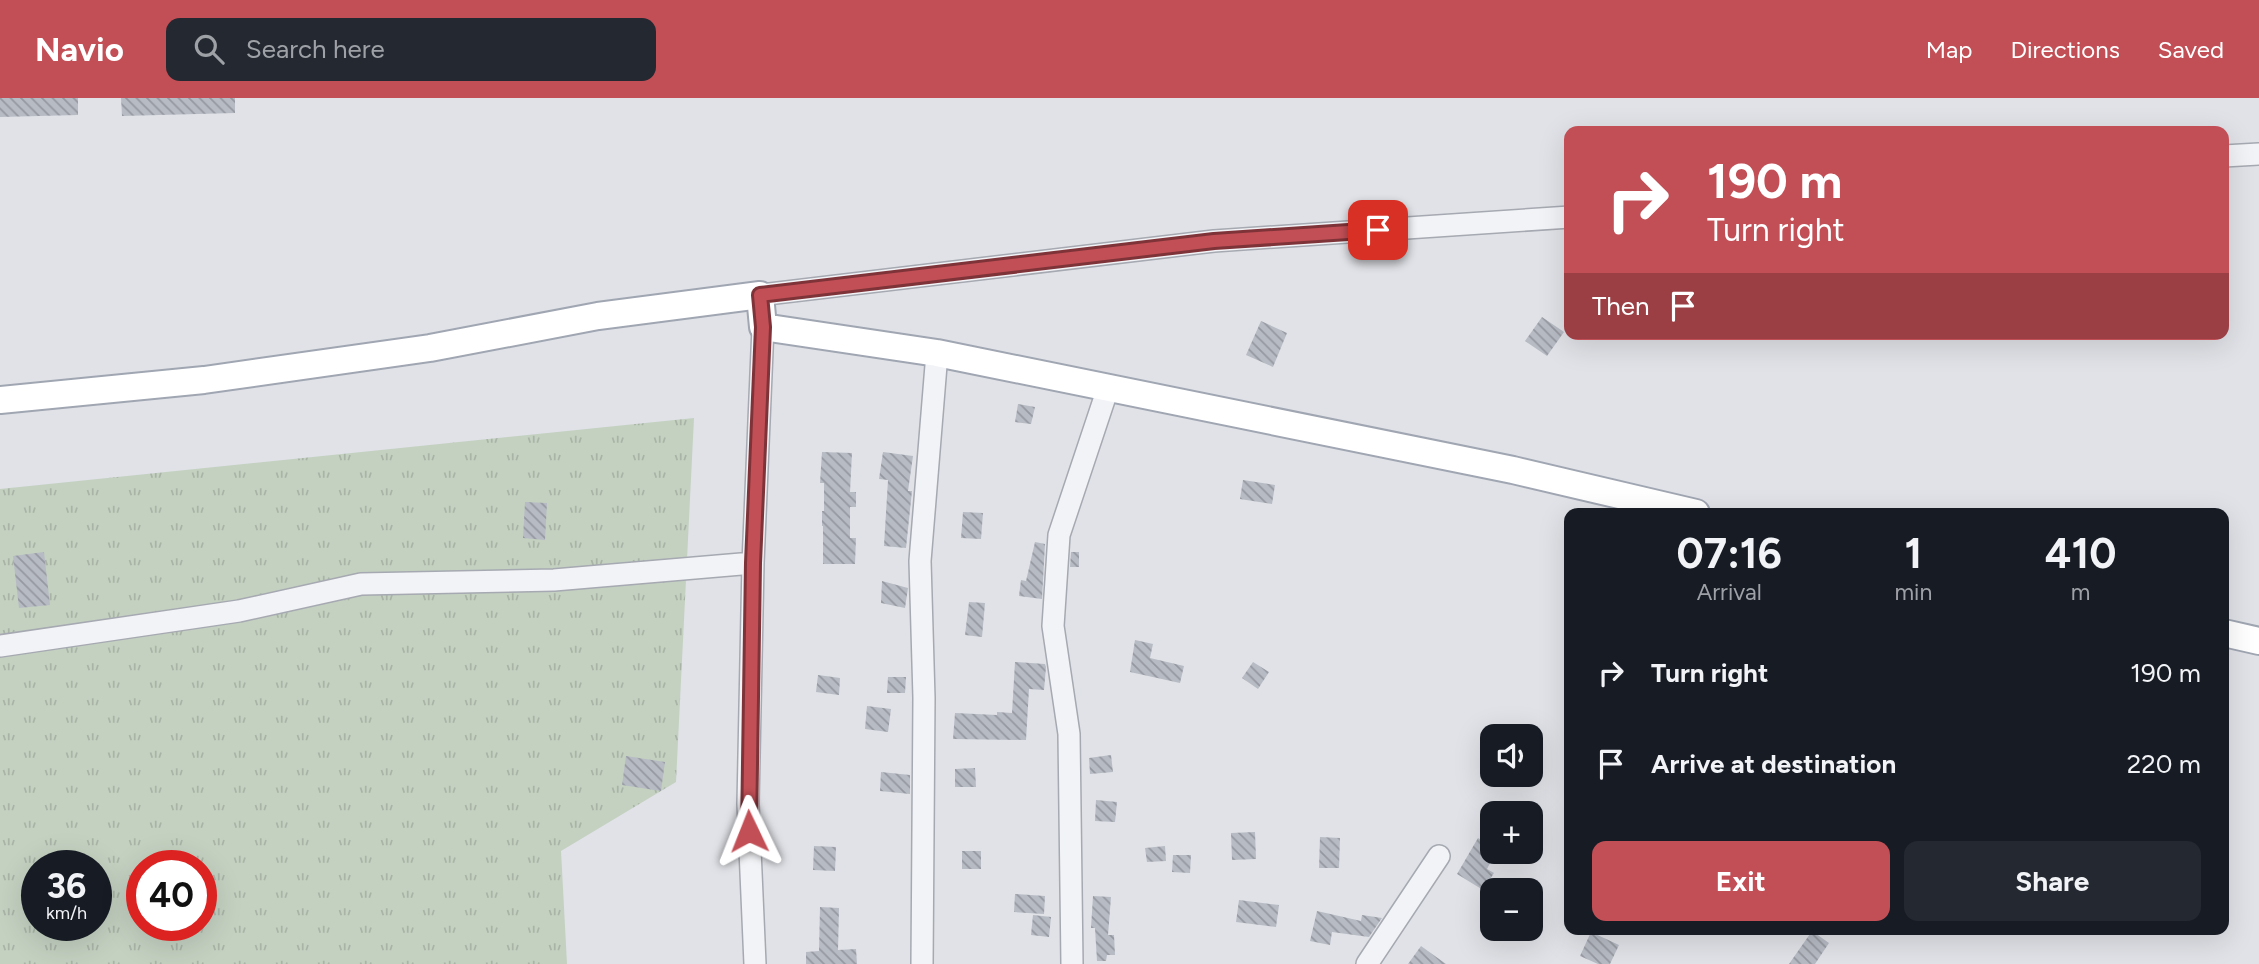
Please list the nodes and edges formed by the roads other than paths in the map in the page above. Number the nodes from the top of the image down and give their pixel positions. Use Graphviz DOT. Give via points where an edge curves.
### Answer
graph roads {
  1 [pos="2259,154"];
  2 [pos="2229,156"];
  3 [pos="1564,217"];
  4 [pos="760,295"];
  5 [pos="763,327"];
  6 [pos="937,353"];
  7 [pos="1108,388"];
  8 [pos="0,400"];
  9 [pos="1675,508"];
  10 [pos="753,563"];
  11 [pos="2229,635"];
  12 [pos="2259,641"];
  13 [pos="0,646"];
  14 [pos="1439,856"];
  15 [pos="755,964"];
  16 [pos="922,964"];
  17 [pos="1072,964"];
  18 [pos="1367,964"];
  1 -- 2 [label="street"];
  3 -- 4 [label="street" via="1214,241"];
  4 -- 5 [label="main road"];
  4 -- 8 [label="main road" via="598,316 430,348 204,380"];
  5 -- 6 [label="main road"];
  5 -- 10 [label="street"];
  6 -- 7 [label="main road"];
  6 -- 16 [label="street" via="920,561"];
  7 -- 9 [label="main road" via="1513,470"];
  7 -- 17 [label="street" via="1059,535 1053,626 1069,734"];
  10 -- 13 [label="street" via="554,580 361,584 239,611"];
  10 -- 15 [label="street" via="748,804"];
  11 -- 12 [label="main road"];
  14 -- 18 [label="street"];
}
